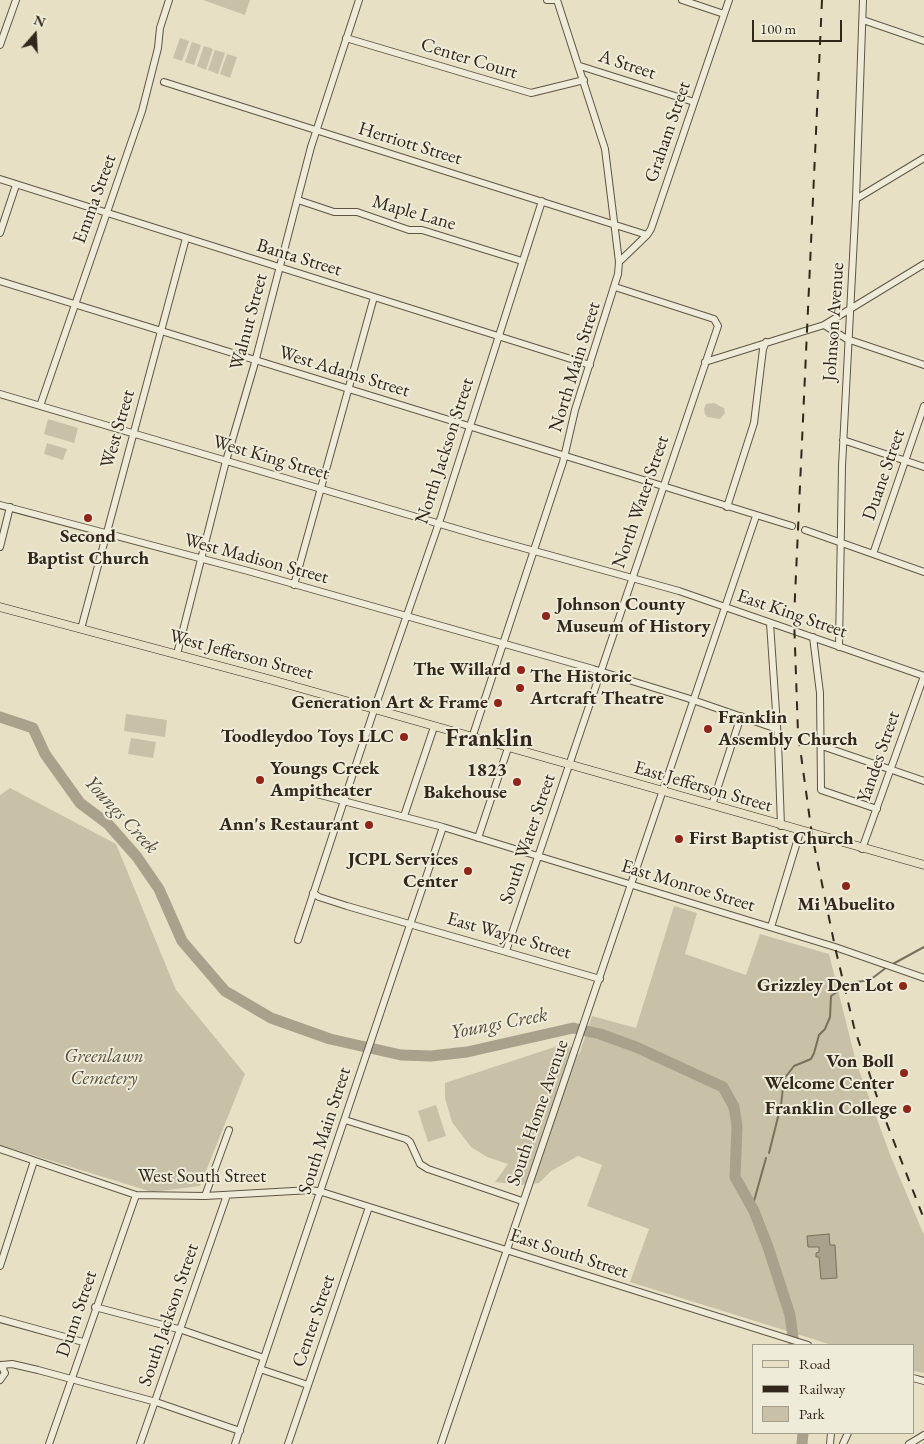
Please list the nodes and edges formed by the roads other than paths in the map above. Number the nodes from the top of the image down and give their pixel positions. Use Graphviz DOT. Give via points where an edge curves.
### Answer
graph roads {
  1 [pos="16,0"];
  2 [pos="169,0"];
  3 [pos="359,0"];
  4 [pos="547,0"];
  5 [pos="557,0"];
  6 [pos="682,0"];
  7 [pos="729,0"];
  8 [pos="863,0"];
  9 [pos="724,14"];
  10 [pos="863,20"];
  11 [pos="346,38"];
  12 [pos="924,41"];
  13 [pos="0,45"];
  14 [pos="580,66"];
  15 [pos="584,80"];
  16 [pos="164,82"];
  17 [pos="694,102"];
  18 [pos="316,130"];
  19 [pos="924,158"];
  20 [pos="0,179"];
  21 [pos="16,185"];
  22 [pos="856,199"];
  23 [pos="298,200"];
  24 [pos="542,201"];
  25 [pos="106,213"];
  26 [pos="615,224"];
  27 [pos="0,233"];
  28 [pos="647,235"];
  29 [pos="186,238"];
  30 [pos="522,261"];
  31 [pos="619,262"];
  32 [pos="924,264"];
  33 [pos="279,268"];
  34 [pos="0,281"];
  35 [pos="615,287"];
  36 [pos="374,297"];
  37 [pos="74,304"];
  38 [pos="849,308"];
  39 [pos="824,325"];
  40 [pos="160,331"];
  41 [pos="497,336"];
  42 [pos="847,339"];
  43 [pos="766,342"];
  44 [pos="256,360"];
  45 [pos="705,362"];
  46 [pos="590,365"];
  47 [pos="924,365"];
  48 [pos="348,389"];
  49 [pos="0,394"];
  50 [pos="40,406"];
  51 [pos="924,406"];
  52 [pos="470,427"];
  53 [pos="132,432"];
  54 [pos="843,440"];
  55 [pos="564,456"];
  56 [pos="226,461"];
  57 [pos="905,461"];
  58 [pos="924,468"];
  59 [pos="663,486"];
  60 [pos="321,488"];
  61 [pos="0,505"];
  62 [pos="727,507"];
  63 [pos="10,508"];
  64 [pos="756,516"];
  65 [pos="438,523"];
  66 [pos="792,526"];
  67 [pos="806,530"];
  68 [pos="106,533"];
  69 [pos="840,542"];
  70 [pos="0,547"];
  71 [pos="534,550"];
  72 [pos="873,554"];
  73 [pos="201,559"];
  74 [pos="924,572"];
  75 [pos="632,577"];
  76 [pos="294,585"];
  77 [pos="0,607"];
  78 [pos="726,607"];
  79 [pos="406,616"];
  80 [pos="770,623"];
  81 [pos="81,629"];
  82 [pos="813,638"];
  83 [pos="503,644"];
  84 [pos="839,646"];
  85 [pos="178,654"];
  86 [pos="601,671"];
  87 [pos="924,676"];
  88 [pos="694,701"];
  89 [pos="374,710"];
  90 [pos="741,716"];
  91 [pos="434,727"];
  92 [pos="777,729"];
  93 [pos="472,738"];
  94 [pos="822,746"];
  95 [pos="508,748"];
  96 [pos="568,765"];
  97 [pos="892,770"];
  98 [pos="924,781"];
  99 [pos="305,791"];
  100 [pos="664,792"];
  101 [pos="344,802"];
  102 [pos="712,805"];
  103 [pos="877,809"];
  104 [pos="404,816"];
  105 [pos="780,826"];
  106 [pos="443,827"];
  107 [pos="800,832"];
  108 [pos="478,838"];
  109 [pos="862,849"];
  110 [pos="538,856"];
  111 [pos="924,865"];
  112 [pos="631,885"];
  113 [pos="312,893"];
  114 [pos="410,924"];
  115 [pos="771,927"];
  116 [pos="298,940"];
  117 [pos="506,950"];
  118 [pos="924,978"];
  119 [pos="600,979"];
  120 [pos="345,1120"];
  121 [pos="229,1130"];
  122 [pos="0,1150"];
  123 [pos="34,1161"];
  124 [pos="322,1192"];
  125 [pos="136,1195"];
  126 [pos="227,1195"];
  127 [pos="205,1196"];
  128 [pos="522,1201"];
  129 [pos="369,1207"];
  130 [pos="506,1250"];
  131 [pos="0,1266"];
  132 [pos="95,1307"];
  133 [pos="0,1319"];
  134 [pos="182,1330"];
  135 [pos="83,1342"];
  136 [pos="805,1344"];
  137 [pos="264,1358"];
  138 [pos="1,1365"];
  139 [pos="260,1369"];
  140 [pos="71,1379"];
  141 [pos="0,1380"];
  142 [pos="308,1385"];
  143 [pos="156,1402"];
  144 [pos="240,1431"];
  145 [pos="924,1435"];
  146 [pos="917,1442"];
  147 [pos="49,1444"];
  148 [pos="140,1444"];
  149 [pos="236,1444"];
  150 [pos="288,1444"];
  151 [pos="441,1444"];
  152 [pos="909,1444"];
  1 -- 13 [label="street"];
  2 -- 25 [label="street, Emma Street" via="142,111"];
  3 -- 11 [label="street, Walnut Street"];
  4 -- 5 [label="street"];
  5 -- 14 [label="street, North Main Street"];
  6 -- 9 [label="street"];
  7 -- 9 [label="street, Graham Street"];
  8 -- 10 [label="street, Johnson Avenue"];
  9 -- 17 [label="street, Graham Street"];
  10 -- 12 [label="street"];
  10 -- 22 [label="street, Johnson Avenue"];
  11 -- 15 [label="street, Center Court" via="531,93"];
  11 -- 18 [label="street, Walnut Street"];
  14 -- 15 [label="street, North Main Street"];
  14 -- 17 [label="street, A Street"];
  15 -- 26 [label="street, North Main Street" via="605,149"];
  16 -- 18 [label="street, Herriott Street"];
  17 -- 28 [label="street, Graham Street"];
  18 -- 23 [label="street, Walnut Street"];
  18 -- 24 [label="street, Herriott Street"];
  19 -- 22 [label="street"];
  20 -- 21 [label="street, Banta Street"];
  21 -- 25 [label="street, Banta Street"];
  21 -- 27 [label="street"];
  22 -- 38 [label="street, Johnson Avenue"];
  23 -- 30 [label="street, Maple Lane" via="334,212 357,212"];
  23 -- 33 [label="street, Walnut Street"];
  24 -- 26 [label="street, Herriott Street"];
  24 -- 30 [label="street, North Jackson Street"];
  25 -- 29 [label="street, Banta Street"];
  25 -- 37 [label="street, Emma Street"];
  26 -- 28 [label="street, Herriott Street"];
  26 -- 31 [label="street, North Main Street"];
  28 -- 31 [label="street, Graham Street"];
  29 -- 33 [label="street, Banta Street"];
  29 -- 40 [label="street, West Street"];
  30 -- 41 [label="street, North Jackson Street"];
  31 -- 35 [label="street, North Main Street"];
  32 -- 38 [label="street"];
  33 -- 36 [label="street, Banta Street"];
  33 -- 44 [label="street, Walnut Street"];
  34 -- 37 [label="street, West Adams Street"];
  35 -- 45 [label="street, North Water Street" via="716,320 718,326"];
  35 -- 46 [label="street, North Main Street"];
  36 -- 41 [label="street, Banta Street"];
  36 -- 48 [label="street"];
  37 -- 40 [label="street, West Adams Street"];
  37 -- 50 [label="street, Emma Street"];
  38 -- 39 [label="street"];
  38 -- 42 [label="street, Johnson Avenue"];
  39 -- 42 [label="street"];
  39 -- 43 [label="street"];
  40 -- 44 [label="street, West Adams Street"];
  40 -- 53 [label="street, West Street"];
  41 -- 46 [label="street, Banta Street"];
  41 -- 52 [label="street, North Jackson Street"];
  42 -- 47 [label="street"];
  42 -- 54 [label="street, Johnson Avenue"];
  43 -- 45 [label="street"];
  43 -- 62 [label="street" via="762,349 754,423"];
  44 -- 48 [label="street, West Adams Street"];
  44 -- 56 [label="street, Walnut Street"];
  45 -- 59 [label="street, North Water Street"];
  46 -- 55 [label="street, North Main Street"];
  48 -- 52 [label="street, West Adams Street"];
  48 -- 60 [label="street"];
  49 -- 50 [label="street, West King Street"];
  50 -- 53 [label="street, West King Street"];
  51 -- 57 [label="street, Duane Street"];
  52 -- 55 [label="street, West Adams Street"];
  52 -- 65 [label="street, North Jackson Street"];
  53 -- 56 [label="street, West King Street"];
  53 -- 68 [label="street, West Street"];
  54 -- 57 [label="street"];
  54 -- 69 [label="street, Johnson Avenue"];
  55 -- 59 [label="street, West Adams Street"];
  55 -- 71 [label="street, North Main Street"];
  56 -- 60 [label="street, West King Street"];
  56 -- 73 [label="street, Walnut Street"];
  57 -- 58 [label="street"];
  57 -- 72 [label="street, Duane Street"];
  59 -- 62 [label="street, West Adams Street"];
  59 -- 75 [label="street, North Water Street"];
  60 -- 65 [label="street, West King Street"];
  60 -- 76 [label="street"];
  61 -- 63 [label="street, West Madison Street"];
  62 -- 64 [label="street, West Adams Street"];
  63 -- 68 [label="street, West Madison Street"];
  63 -- 70 [label="street"];
  64 -- 66 [label="street, West Adams Street"];
  64 -- 78 [label="street, South Home Avenue"];
  65 -- 71 [label="street, West King Street"];
  65 -- 79 [label="street, North Jackson Street"];
  67 -- 69 [label="street"];
  68 -- 73 [label="street, West Madison Street"];
  68 -- 81 [label="street, West Street"];
  69 -- 72 [label="street"];
  69 -- 84 [label="street, Johnson Avenue"];
  71 -- 75 [label="street, East King Street"];
  71 -- 83 [label="street, North Main Street"];
  72 -- 74 [label="street"];
  73 -- 76 [label="street, West Madison Street"];
  73 -- 85 [label="street, Walnut Street"];
  75 -- 78 [label="street, East King Street"];
  75 -- 86 [label="street, North Water Street"];
  76 -- 79 [label="street, West Madison Street"];
  77 -- 81 [label="main road, West Jefferson Street"];
  78 -- 80 [label="street, East King Street"];
  78 -- 88 [label="street, South Home Avenue"];
  79 -- 83 [label="street, West Madison Street"];
  79 -- 89 [label="street, North Jackson Street"];
  80 -- 82 [label="street, East King Street"];
  80 -- 92 [label="street"];
  81 -- 85 [label="main road, West Jefferson Street"];
  82 -- 84 [label="street, East King Street"];
  82 -- 94 [label="street"];
  83 -- 86 [label="street, West Madison Street"];
  83 -- 93 [label="street, North Main Street"];
  84 -- 87 [label="street, East King Street"];
  85 -- 89 [label="main road, West Jefferson Street"];
  86 -- 88 [label="street, West Madison Street"];
  86 -- 96 [label="street, North Water Street"];
  87 -- 97 [label="street, Yandes Street"];
  88 -- 90 [label="street, West Madison Street"];
  88 -- 100 [label="street, South Home Avenue"];
  89 -- 91 [label="main road, West Jefferson Street"];
  89 -- 101 [label="street"];
  90 -- 92 [label="street, West Madison Street"];
  90 -- 102 [label="street"];
  91 -- 93 [label="main road, West Jefferson Street"];
  91 -- 104 [label="street"];
  92 -- 105 [label="street"];
  93 -- 95 [label="main road, East Jefferson Street"];
  94 -- 97 [label="street"];
  94 -- 103 [label="street" via="821,790"];
  95 -- 96 [label="main road, East Jefferson Street"];
  95 -- 108 [label="street"];
  96 -- 100 [label="main road, East Jefferson Street"];
  96 -- 110 [label="street, South Water Street"];
  97 -- 98 [label="street"];
  97 -- 103 [label="street, Yandes Street"];
  99 -- 101 [label="street, East Monroe Street"];
  100 -- 102 [label="main road, East Jefferson Street"];
  100 -- 112 [label="street, South Home Avenue"];
  101 -- 104 [label="street, East Monroe Street"];
  101 -- 113 [label="street"];
  102 -- 105 [label="main road, East Jefferson Street"];
  103 -- 109 [label="street, Yandes Street"];
  104 -- 106 [label="street, East Monroe Street"];
  105 -- 107 [label="main road, East Jefferson Street"];
  106 -- 108 [label="street, East Monroe Street"];
  106 -- 114 [label="street, South Main Street"];
  107 -- 109 [label="main road, East Jefferson Street"];
  107 -- 115 [label="street"];
  108 -- 110 [label="street, East Monroe Street"];
  109 -- 111 [label="main road, East Jefferson Street"];
  110 -- 112 [label="street, East Monroe Street"];
  110 -- 117 [label="street, South Water Street"];
  112 -- 115 [label="street, East Monroe Street"];
  112 -- 119 [label="street, South Home Avenue"];
  113 -- 114 [label="street, East Wayne Street"];
  113 -- 116 [label="street"];
  114 -- 117 [label="street, East Wayne Street"];
  114 -- 120 [label="street, South Main Street"];
  115 -- 118 [label="street, East Monroe Street"];
  117 -- 119 [label="street, East Wayne Street"];
  119 -- 128 [label="street, South Home Avenue"];
  120 -- 124 [label="street, South Main Street"];
  120 -- 128 [label="street" via="406,1139 420,1164 428,1169"];
  121 -- 127 [label="street"];
  122 -- 123 [label="street, West South Street"];
  123 -- 125 [label="street, West South Street"];
  123 -- 131 [label="street"];
  124 -- 126 [label="street, West South Street"];
  124 -- 129 [label="street, East South Street"];
  124 -- 137 [label="street, South Main Street"];
  125 -- 127 [label="street, West South Street"];
  125 -- 132 [label="street, Dunn Street"];
  126 -- 127 [label="street, West South Street"];
  126 -- 134 [label="street, South Jackson Street"];
  128 -- 130 [label="street, South Home Avenue"];
  129 -- 130 [label="street, East South Street"];
  129 -- 142 [label="street, Center Street"];
  130 -- 136 [label="street, East South Street"];
  130 -- 151 [label="street, South Home Avenue"];
  132 -- 134 [label="street"];
  132 -- 135 [label="street, Dunn Street"];
  133 -- 135 [label="street"];
  134 -- 137 [label="street"];
  134 -- 143 [label="street, South Jackson Street"];
  135 -- 140 [label="street, Dunn Street"];
  137 -- 139 [label="street, South Main Street"];
  138 -- 140 [label="street" via="28,1367"];
  138 -- 141 [label="street" via="5,1373"];
  139 -- 142 [label="street"];
  139 -- 144 [label="street, South Main Street"];
  140 -- 143 [label="street"];
  140 -- 147 [label="street, Dunn Street"];
  142 -- 150 [label="street, Center Street"];
  143 -- 144 [label="street"];
  143 -- 148 [label="street, South Jackson Street"];
  144 -- 149 [label="street, South Main Street"];
  145 -- 146 [label="street"];
  146 -- 152 [label="street"];
}
